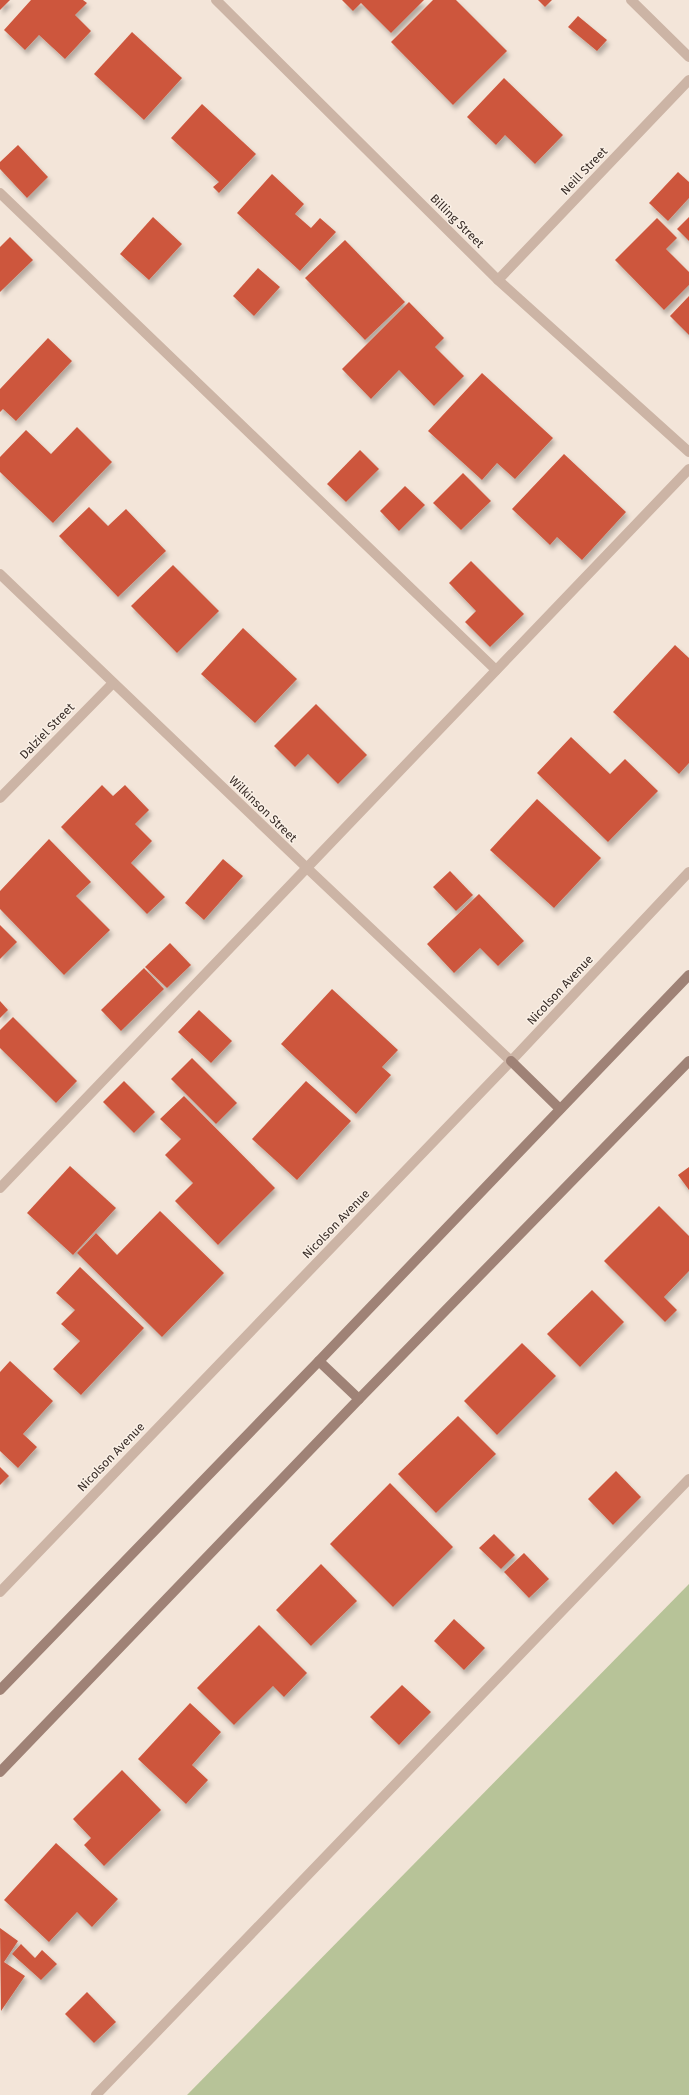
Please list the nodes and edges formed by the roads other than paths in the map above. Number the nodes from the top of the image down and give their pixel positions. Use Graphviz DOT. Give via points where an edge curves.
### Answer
graph roads {
  1 [pos="216,0"];
  2 [pos="631,0"];
  3 [pos="689,57"];
  4 [pos="689,80"];
  5 [pos="0,193"];
  6 [pos="498,280"];
  7 [pos="689,452"];
  8 [pos="689,469"];
  9 [pos="0,574"];
  10 [pos="496,670"];
  11 [pos="113,683"];
  12 [pos="0,798"];
  13 [pos="307,868"];
  14 [pos="689,872"];
  15 [pos="689,975"];
  16 [pos="511,1060"];
  17 [pos="689,1061"];
  18 [pos="560,1109"];
  19 [pos="0,1188"];
  20 [pos="319,1361"];
  21 [pos="359,1399"];
  22 [pos="689,1480"];
  23 [pos="0,1592"];
  24 [pos="0,1690"];
  25 [pos="0,1772"];
  26 [pos="96,2095"];
  1 -- 6 [label="street, Billing Street"];
  2 -- 3 [label="street"];
  4 -- 6 [label="street, Neill Street"];
  5 -- 10 [label="street"];
  6 -- 7 [label="street, Billing Street"];
  8 -- 10 [label="street"];
  9 -- 11 [label="street, Wilkinson Street"];
  10 -- 13 [label="street"];
  11 -- 12 [label="street, Dalziel Street"];
  11 -- 13 [label="street, Wilkinson Street"];
  13 -- 16 [label="street, Wilkinson Street"];
  13 -- 19 [label="street"];
  14 -- 16 [label="street, Nicolson Avenue"];
  15 -- 18 [label="main road"];
  16 -- 18 [label="main road"];
  16 -- 23 [label="street, Nicolson Avenue"];
  17 -- 21 [label="main road"];
  18 -- 20 [label="main road"];
  20 -- 21 [label="main road"];
  20 -- 24 [label="main road"];
  21 -- 25 [label="main road"];
  22 -- 26 [label="street"];
}
